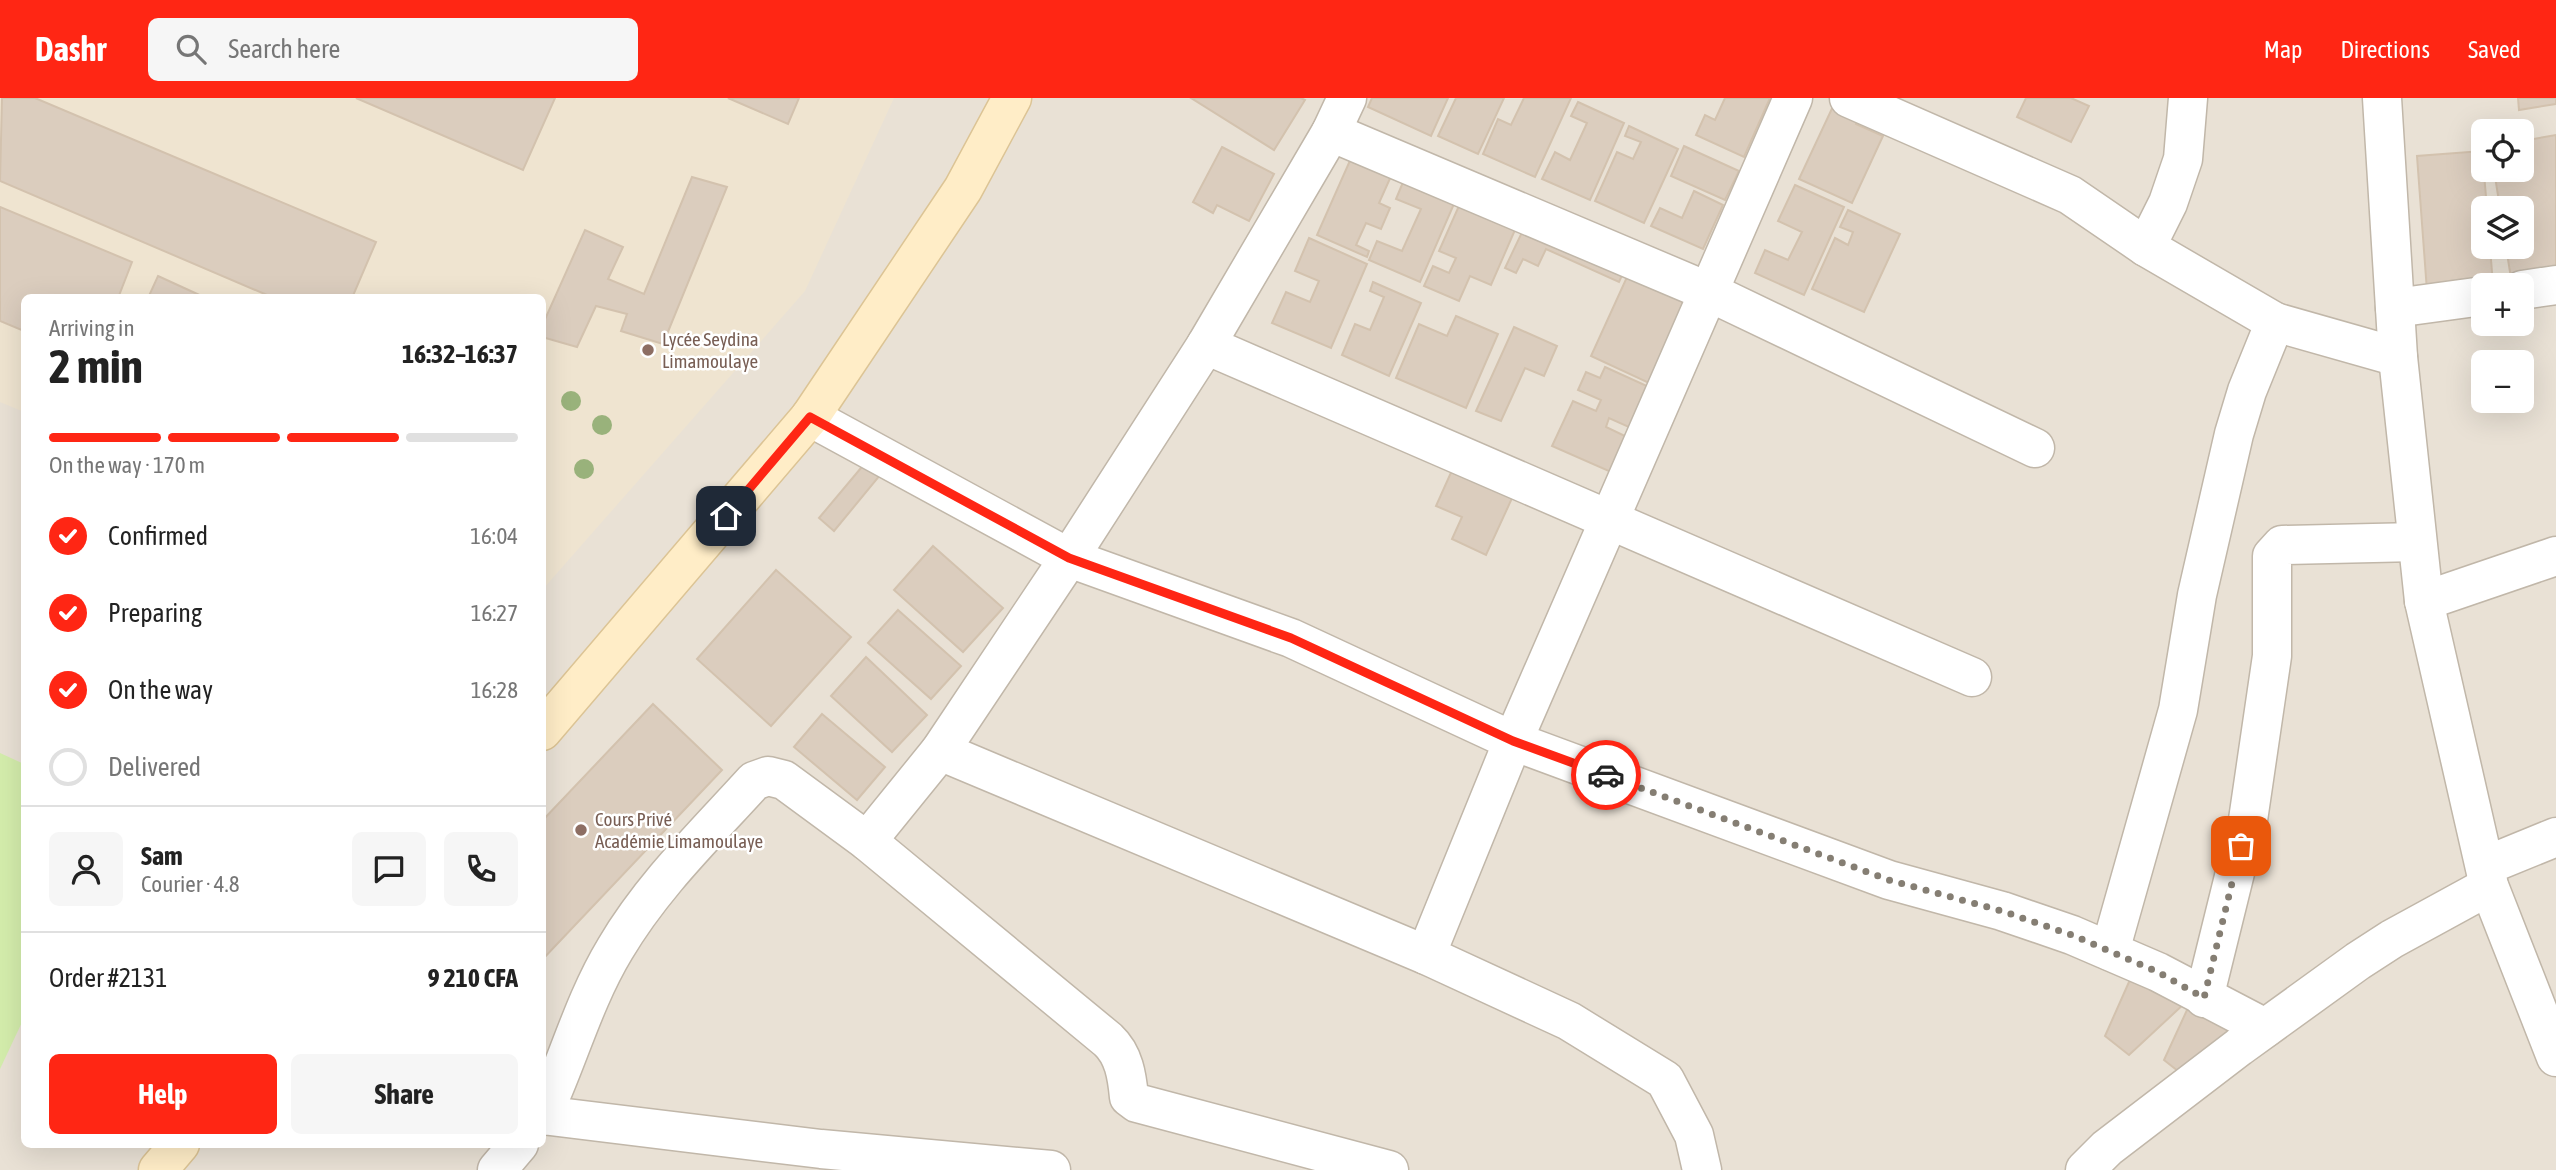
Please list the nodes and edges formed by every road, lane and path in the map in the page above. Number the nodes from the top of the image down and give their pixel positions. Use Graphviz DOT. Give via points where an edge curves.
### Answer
graph roads {
  1 [pos="1012,98"];
  2 [pos="1793,98"];
  3 [pos="1849,98"];
  4 [pos="2188,98"];
  5 [pos="2382,98"];
  6 [pos="1337,109"];
  7 [pos="2146,247"];
  8 [pos="2556,285"];
  9 [pos="2534,288"];
  10 [pos="1709,292"];
  11 [pos="2471,298"];
  12 [pos="2395,308"];
  13 [pos="2275,322"];
  14 [pos="1206,345"];
  15 [pos="2398,357"];
  16 [pos="810,417"];
  17 [pos="2035,448"];
  18 [pos="1611,520"];
  19 [pos="2417,542"];
  20 [pos="2556,556"];
  21 [pos="1069,558"];
  22 [pos="2424,601"];
  23 [pos="1972,677"];
  24 [pos="546,726"];
  25 [pos="1513,741"];
  26 [pos="940,751"];
  27 [pos="2556,837"];
  28 [pos="867,841"];
  29 [pos="2487,876"];
  30 [pos="2110,951"];
  31 [pos="1426,955"];
  32 [pos="2204,998"];
  33 [pos="2547,1009"];
  34 [pos="2265,1028"];
  35 [pos="2556,1057"];
  36 [pos="546,1107"];
  37 [pos="546,1115"];
  38 [pos="177,1148"];
  39 [pos="516,1148"];
  40 [pos="158,1170"];
  41 [pos="498,1170"];
  42 [pos="1051,1170"];
  43 [pos="1389,1170"];
  44 [pos="1702,1170"];
  45 [pos="2085,1170"];
  1 -- 16 [label="main road" via="963,189"];
  2 -- 10 [label="street"];
  3 -- 7 [label="street" via="2070,195"];
  4 -- 7 [label="street" via="2183,159"];
  5 -- 12 [label="street"];
  6 -- 10 [label="street"];
  6 -- 14 [label="street"];
  7 -- 13 [label="street"];
  8 -- 9 [label="street"];
  10 -- 17 [label="street"];
  10 -- 18 [label="street"];
  11 -- 12 [label="street"];
  12 -- 15 [label="street"];
  13 -- 15 [label="street"];
  13 -- 30 [label="street" via="2234,434 2197,595 2178,710"];
  14 -- 18 [label="street"];
  14 -- 21 [label="street"];
  15 -- 19 [label="street"];
  16 -- 21 [label="street"];
  16 -- 24 [label="main road"];
  18 -- 23 [label="street"];
  18 -- 25 [label="street"];
  19 -- 22 [label="street"];
  19 -- 32 [label="street" via="2282,545 2272,556 2272,656 2248,820"];
  20 -- 22 [label="street"];
  21 -- 25 [label="street" via="1291,638"];
  21 -- 26 [label="street"];
  22 -- 29 [label="street"];
  25 -- 30 [label="street" via="1889,880 2002,911"];
  25 -- 31 [label="street"];
  26 -- 28 [label="street"];
  26 -- 31 [label="street"];
  27 -- 29 [label="street"];
  28 -- 36 [label="street" via="784,780 768,776 754,780 633,920 594,987"];
  28 -- 43 [label="street" via="1116,1048 1129,1097 1137,1103"];
  29 -- 33 [label="street"];
  29 -- 34 [label="street"];
  30 -- 32 [label="street"];
  31 -- 44 [label="street" via="1569,1021 1665,1080 1694,1135"];
  32 -- 34 [label="street"];
  33 -- 35 [label="street"];
  34 -- 45 [label="street" via="2107,1148"];
  37 -- 42 [label="street" via="821,1149"];
  38 -- 40 [label="main road"];
  39 -- 41 [label="street"];
}
